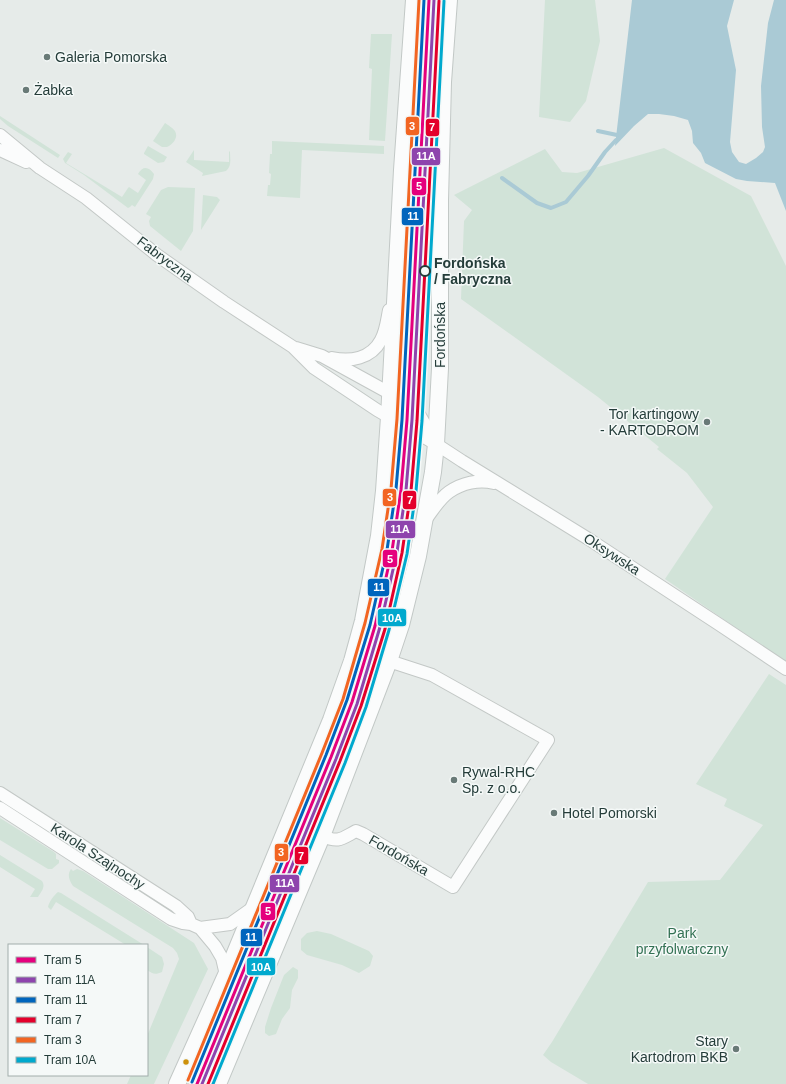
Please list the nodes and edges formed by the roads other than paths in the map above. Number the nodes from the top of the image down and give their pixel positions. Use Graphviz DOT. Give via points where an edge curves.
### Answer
graph roads {
  1 [pos="414,0"];
  2 [pos="449,0"];
  3 [pos="0,135"];
  4 [pos="0,150"];
  5 [pos="40,168"];
  6 [pos="397,268"];
  7 [pos="293,347"];
  8 [pos="322,356"];
  9 [pos="390,393"];
  10 [pos="389,417"];
  11 [pos="436,444"];
  12 [pos="500,484"];
  13 [pos="424,522"];
  14 [pos="389,661"];
  15 [pos="786,669"];
  16 [pos="0,793"];
  17 [pos="0,808"];
  18 [pos="322,836"];
  19 [pos="254,907"];
  20 [pos="195,926"];
  21 [pos="226,975"];
  22 [pos="223,1082"];
  23 [pos="177,1084"];
  1 -- 6 [label="main road"];
  2 -- 11 [label="main road, Fordońska" via="443,82 440,368"];
  3 -- 5 [label="street, Fabryczna"];
  4 -- 5 [label="street, Fabryczna"];
  5 -- 7 [label="street, Fabryczna" via="86,198 163,259"];
  6 -- 8 [label="street" via="385,328 378,346 367,355 356,359 338,360"];
  6 -- 9 [label="main road"];
  7 -- 8 [label="street, Fabryczna"];
  7 -- 10 [label="street, Fabryczna" via="314,368"];
  8 -- 9 [label="street, Fabryczna"];
  9 -- 10 [label="main road"];
  9 -- 11 [label="street, Fabryczna" via="416,409"];
  10 -- 11 [label="street, Fabryczna"];
  10 -- 19 [label="main road" via="379,536 365,613 352,661 331,720"];
  11 -- 12 [label="street, Oksywska"];
  11 -- 13 [label="main road"];
  12 -- 13 [label="street" via="477,481 456,488 442,499"];
  12 -- 15 [label="street, Oksywska"];
  13 -- 14 [label="main road" via="401,625"];
  14 -- 18 [label="main road"];
  14 -- 18 [label="street, Fordońska" via="432,675 548,740 452,887 356,831 339,840"];
  16 -- 20 [label="street, Karola Szajnochy" via="176,906"];
  17 -- 20 [label="street, Karola Szajnochy" via="171,919"];
  18 -- 22 [label="main road"];
  19 -- 20 [label="street, Karola Szajnochy" via="230,924"];
  19 -- 21 [label="main road"];
  20 -- 21 [label="street, Karola Szajnochy" via="215,946 222,958"];
  21 -- 23 [label="main road"];
}
